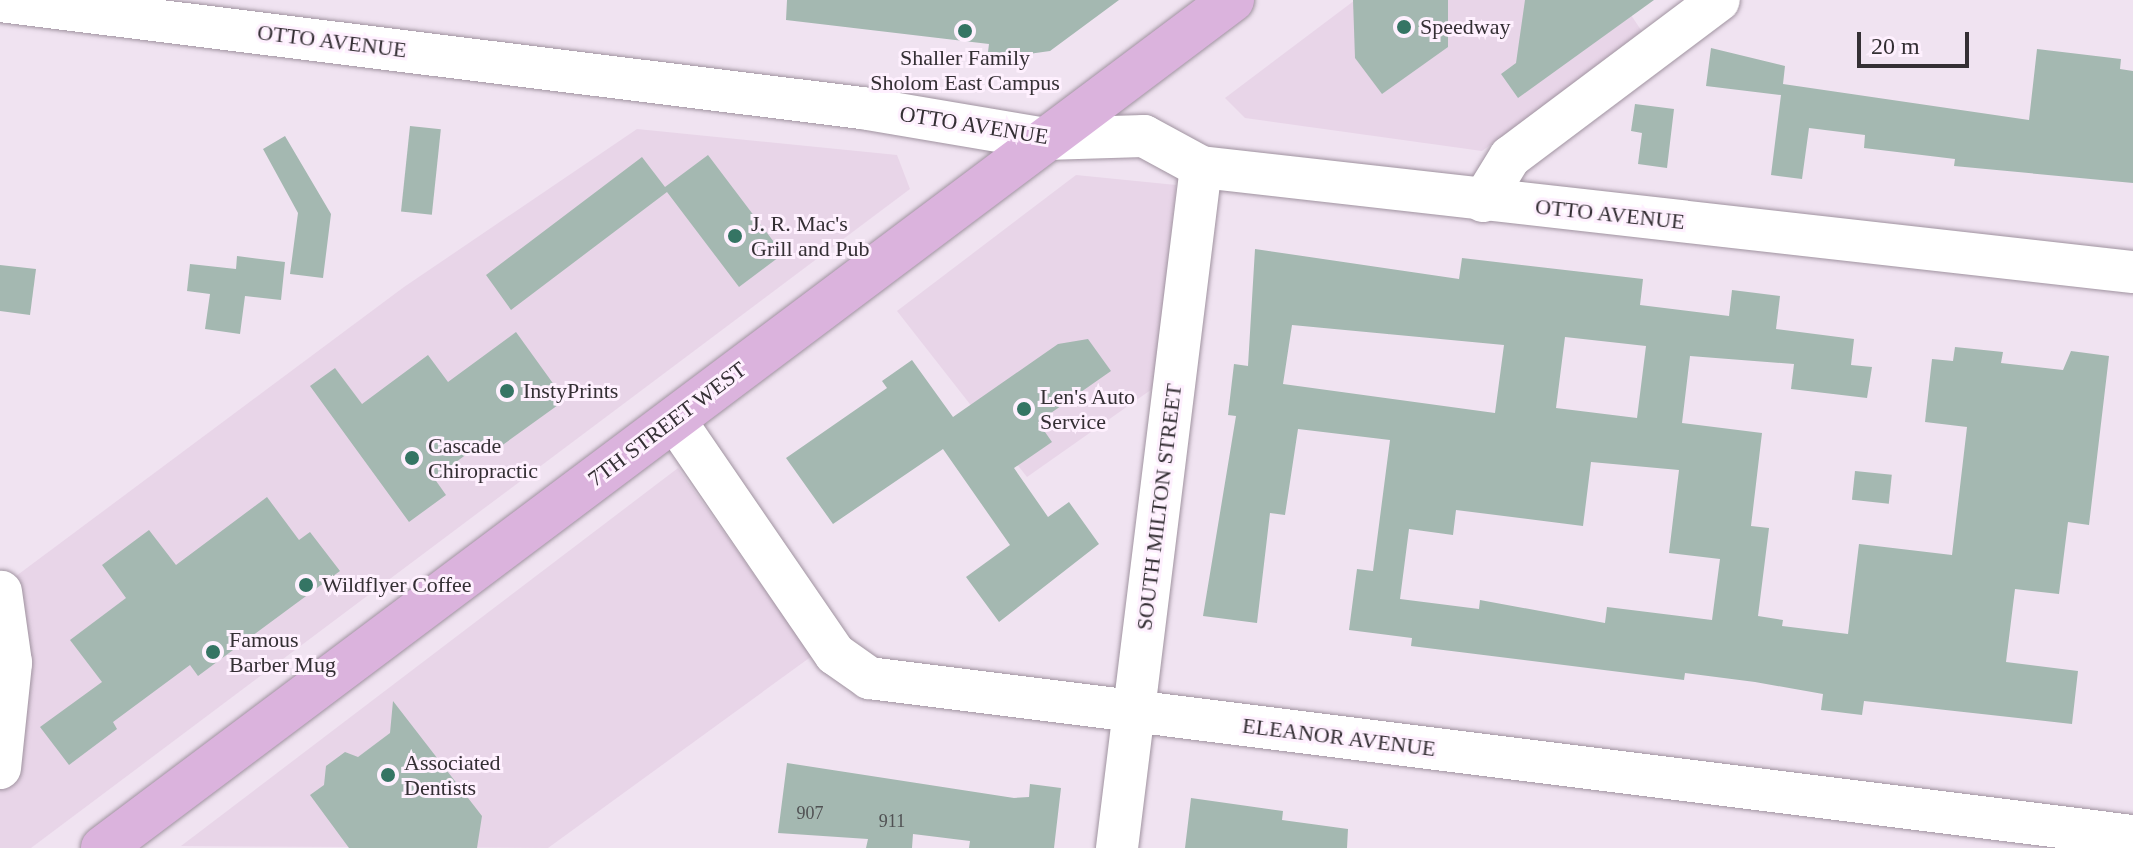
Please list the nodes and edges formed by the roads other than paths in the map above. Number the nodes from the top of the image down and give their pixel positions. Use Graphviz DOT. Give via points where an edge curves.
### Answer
graph roads {
  1 [pos="1232,0"];
  2 [pos="1719,0"];
  3 [pos="0,1"];
  4 [pos="91,4"];
  5 [pos="1045,139"];
  6 [pos="1201,167"];
  7 [pos="1483,201"];
  8 [pos="2133,272"];
  9 [pos="674,419"];
  10 [pos="1,592"];
  11 [pos="1133,712"];
  12 [pos="0,768"];
  13 [pos="2133,836"];
  14 [pos="103,848"];
  15 [pos="1117,848"];
  1 -- 5 [label="main road, 7TH STREET WEST"];
  2 -- 7 [label="street" via="1510,157"];
  3 -- 4 [label="street, OTTO AVENUE"];
  4 -- 5 [label="street, OTTO AVENUE" via="862,108"];
  5 -- 6 [label="street, OTTO AVENUE" via="1144,136"];
  5 -- 9 [label="main road, 7TH STREET WEST"];
  6 -- 7 [label="street, OTTO AVENUE"];
  6 -- 11 [label="street, SOUTH MILTON STREET"];
  7 -- 8 [label="street, OTTO AVENUE"];
  9 -- 11 [label="street, ELEANOR AVENUE" via="835,654 869,678"];
  9 -- 14 [label="main road, 7TH STREET WEST"];
  10 -- 12 [label="street" via="11,663"];
  11 -- 13 [label="street, ELEANOR AVENUE"];
  11 -- 15 [label="street, SOUTH MILTON STREET"];
}
